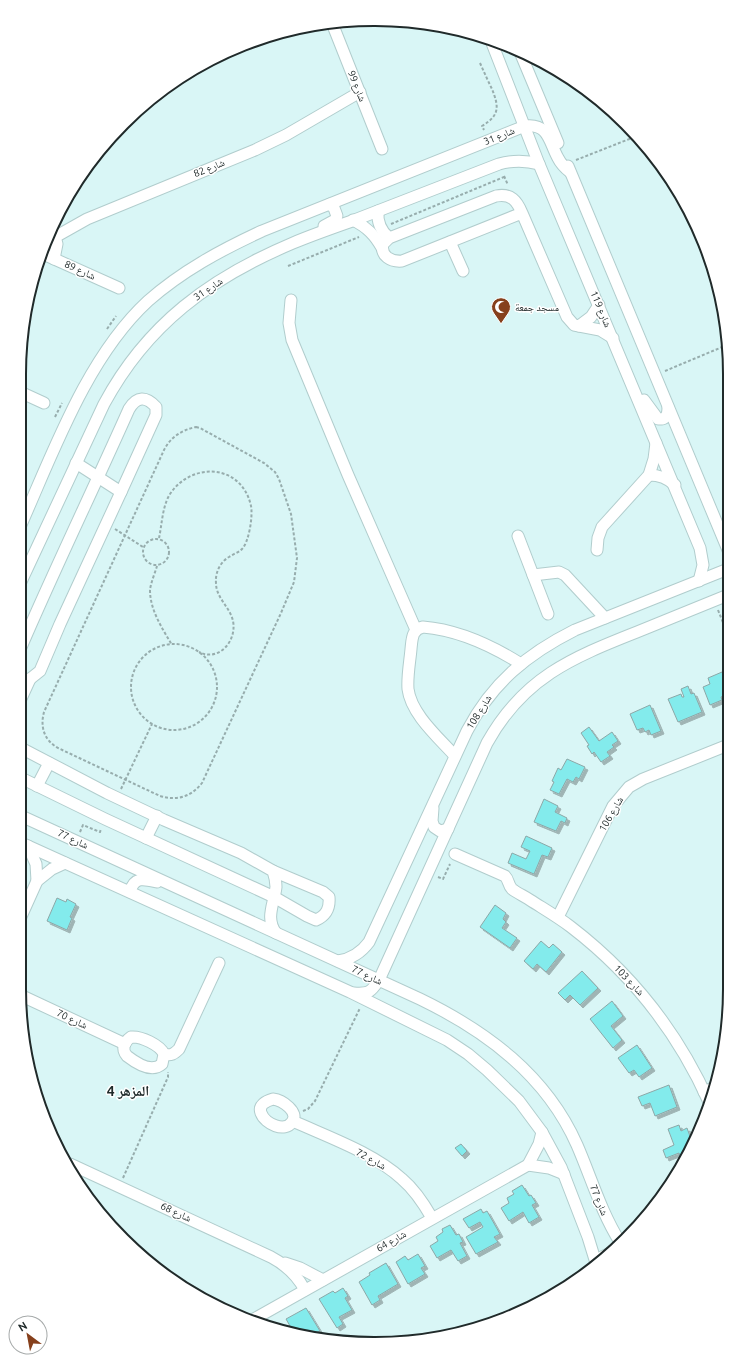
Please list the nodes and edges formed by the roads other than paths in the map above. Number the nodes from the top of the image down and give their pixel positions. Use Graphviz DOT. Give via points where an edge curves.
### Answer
graph roads {
  1 [pos="334,29"];
  2 [pos="493,47"];
  3 [pos="523,60"];
  4 [pos="360,92"];
  5 [pos="525,126"];
  6 [pos="382,149"];
  7 [pos="539,164"];
  8 [pos="569,168"];
  9 [pos="330,204"];
  10 [pos="378,210"];
  11 [pos="522,213"];
  12 [pos="353,220"];
  13 [pos="376,230"];
  14 [pos="55,236"];
  15 [pos="389,238"];
  16 [pos="53,240"];
  17 [pos="450,242"];
  18 [pos="382,248"];
  19 [pos="270,253"];
  20 [pos="47,256"];
  21 [pos="54,259"];
  22 [pos="463,271"];
  23 [pos="119,288"];
  24 [pos="291,300"];
  25 [pos="599,305"];
  26 [pos="579,326"];
  27 [pos="613,338"];
  28 [pos="629,376"];
  29 [pos="26,395"];
  30 [pos="44,403"];
  31 [pos="668,407"];
  32 [pos="656,442"];
  33 [pos="76,464"];
  34 [pos="649,474"];
  35 [pos="99,478"];
  36 [pos="675,485"];
  37 [pos="121,492"];
  38 [pos="26,512"];
  39 [pos="518,536"];
  40 [pos="723,538"];
  41 [pos="597,550"];
  42 [pos="723,571"];
  43 [pos="26,573"];
  44 [pos="533,575"];
  45 [pos="699,581"];
  46 [pos="722,597"];
  47 [pos="548,614"];
  48 [pos="605,618"];
  49 [pos="416,630"];
  50 [pos="26,636"];
  51 [pos="521,664"];
  52 [pos="26,679"];
  53 [pos="723,748"];
  54 [pos="26,751"];
  55 [pos="455,756"];
  56 [pos="49,763"];
  57 [pos="26,780"];
  58 [pos="37,786"];
  59 [pos="435,800"];
  60 [pos="157,816"];
  61 [pos="26,818"];
  62 [pos="448,829"];
  63 [pos="146,838"];
  64 [pos="26,845"];
  65 [pos="26,847"];
  66 [pos="455,854"];
  67 [pos="65,863"];
  68 [pos="273,871"];
  69 [pos="37,881"];
  70 [pos="178,888"];
  71 [pos="130,892"];
  72 [pos="274,897"];
  73 [pos="26,905"];
  74 [pos="558,917"];
  75 [pos="276,933"];
  76 [pos="338,962"];
  77 [pos="219,963"];
  78 [pos="379,980"];
  79 [pos="350,992"];
  80 [pos="26,998"];
  81 [pos="125,1044"];
  82 [pos="163,1058"];
  83 [pos="708,1090"];
  84 [pos="704,1092"];
  85 [pos="706,1096"];
  86 [pos="292,1116"];
  87 [pos="542,1132"];
  88 [pos="528,1164"];
  89 [pos="75,1166"];
  90 [pos="564,1174"];
  91 [pos="432,1218"];
  92 [pos="618,1238"];
  93 [pos="594,1259"];
  94 [pos="281,1262"];
  95 [pos="322,1280"];
  96 [pos="305,1290"];
  97 [pos="257,1317"];
  1 -- 4 [label="street, شارع 99"];
  2 -- 5 [label="street, شارع 119"];
  3 -- 8 [label="street"];
  4 -- 6 [label="street, شارع 99"];
  4 -- 14 [label="street, شارع 82" via="255,150 87,219"];
  5 -- 7 [label="street, شارع 119"];
  5 -- 8 [label="street" via="534,125 544,132 551,141 557,158 563,166"];
  5 -- 9 [label="street, شارع 31"];
  7 -- 10 [label="street, شارع 31" via="525,161 504,163"];
  7 -- 25 [label="street, شارع 119"];
  8 -- 31 [label="street"];
  9 -- 19 [label="street" via="336,212 335,220 282,243"];
  9 -- 38 [label="street, شارع 31" via="236,243 189,271 147,302 115,339 88,381"];
  10 -- 12 [label="street, شارع 31"];
  10 -- 13 [label="street"];
  11 -- 15 [label="street" via="514,198 501,195"];
  11 -- 17 [label="street"];
  11 -- 26 [label="street" via="567,317 574,325"];
  12 -- 13 [label="street"];
  12 -- 19 [label="street, شارع 31"];
  13 -- 15 [label="street"];
  13 -- 18 [label="street"];
  15 -- 18 [label="street"];
  16 -- 21 [label="street, شارع 82" via="57,244"];
  17 -- 18 [label="street" via="396,262 385,256"];
  17 -- 22 [label="street"];
  19 -- 33 [label="street, شارع 31" via="213,285 175,313 146,342 112,388"];
  20 -- 21 [label="street, شارع 89"];
  21 -- 23 [label="street, شارع 89"];
  24 -- 49 [label="street" via="289,323 292,340"];
  25 -- 26 [label="street" via="591,317"];
  25 -- 27 [label="street, شارع 119"];
  26 -- 27 [label="street" via="600,330"];
  27 -- 28 [label="street, شارع 119"];
  28 -- 31 [label="street" via="656,417 664,419"];
  28 -- 32 [label="street, شارع 119"];
  29 -- 30 [label="street"];
  31 -- 40 [label="street"];
  32 -- 34 [label="street"];
  32 -- 36 [label="street, شارع 119"];
  33 -- 35 [label="street"];
  33 -- 43 [label="street, شارع 31"];
  34 -- 36 [label="street" via="666,478"];
  34 -- 41 [label="street" via="602,527"];
  35 -- 37 [label="street"];
  35 -- 37 [label="street" via="133,403 138,399 146,399 156,407 156,415"];
  35 -- 50 [label="street"];
  36 -- 45 [label="street, شارع 119" via="702,554 703,565"];
  37 -- 52 [label="street" via="40,671"];
  39 -- 44 [label="street"];
  42 -- 45 [label="street, شارع 108"];
  44 -- 47 [label="street"];
  44 -- 48 [label="street" via="559,572 565,575"];
  45 -- 48 [label="street, شارع 108"];
  46 -- 62 [label="street" via="598,647 550,672 532,686 511,706 494,730"];
  48 -- 51 [label="street, شارع 108" via="560,638"];
  49 -- 51 [label="street" via="427,627 464,634"];
  49 -- 55 [label="street" via="412,640 408,679 410,698 418,714"];
  51 -- 55 [label="street, شارع 108" via="485,701"];
  53 -- 74 [label="street, شارع 106" via="643,779 623,793 613,806"];
  54 -- 56 [label="street"];
  55 -- 59 [label="street, شارع 108"];
  56 -- 58 [label="street"];
  56 -- 60 [label="street"];
  57 -- 58 [label="street"];
  58 -- 63 [label="street"];
  59 -- 62 [label="street" via="432,824 440,831"];
  59 -- 76 [label="street, شارع 108" via="369,942 351,958"];
  60 -- 63 [label="street"];
  60 -- 68 [label="street" via="241,853"];
  61 -- 70 [label="street, شارع 77"];
  62 -- 78 [label="street"];
  63 -- 72 [label="street"];
  64 -- 67 [label="street"];
  65 -- 69 [label="street" via="36,864"];
  66 -- 74 [label="street, شارع 103" via="504,876 514,890"];
  67 -- 69 [label="street"];
  67 -- 71 [label="street"];
  68 -- 72 [label="street" via="276,887"];
  68 -- 72 [label="street" via="322,892 329,897 330,905 326,914 316,920"];
  69 -- 73 [label="street"];
  70 -- 71 [label="street" via="143,879 136,881"];
  70 -- 75 [label="street, شارع 77"];
  71 -- 79 [label="street"];
  72 -- 75 [label="street" via="270,920"];
  74 -- 84 [label="street, شارع 103" via="606,958 652,1006 672,1034"];
  75 -- 76 [label="street, شارع 77"];
  76 -- 78 [label="street, شارع 77"];
  77 -- 82 [label="street" via="179,1049"];
  78 -- 79 [label="street" via="367,993"];
  78 -- 92 [label="street, شارع 77" via="465,1023 500,1047 525,1070 552,1102 577,1144 608,1221"];
  79 -- 87 [label="street" via="447,1040 468,1054 519,1101"];
  80 -- 81 [label="street, شارع 70"];
  81 -- 82 [label="street" via="131,1037 139,1038 160,1048"];
  81 -- 82 [label="street" via="127,1056 149,1068 159,1066"];
  83 -- 84 [label="street"];
  84 -- 85 [label="street, شارع 103"];
  86 -- 91 [label="street, شارع 72" via="392,1171 410,1186"];
  87 -- 88 [label="street" via="539,1144"];
  87 -- 90 [label="street"];
  88 -- 90 [label="street"];
  88 -- 91 [label="street, شارع 64"];
  89 -- 94 [label="street, شارع 68"];
  90 -- 93 [label="street"];
  91 -- 95 [label="street, شارع 64"];
  94 -- 95 [label="street, شارع 68" via="300,1268"];
  94 -- 96 [label="street, شارع 68" via="295,1275"];
  95 -- 96 [label="street, شارع 64"];
  96 -- 97 [label="street, شارع 64"];
}
